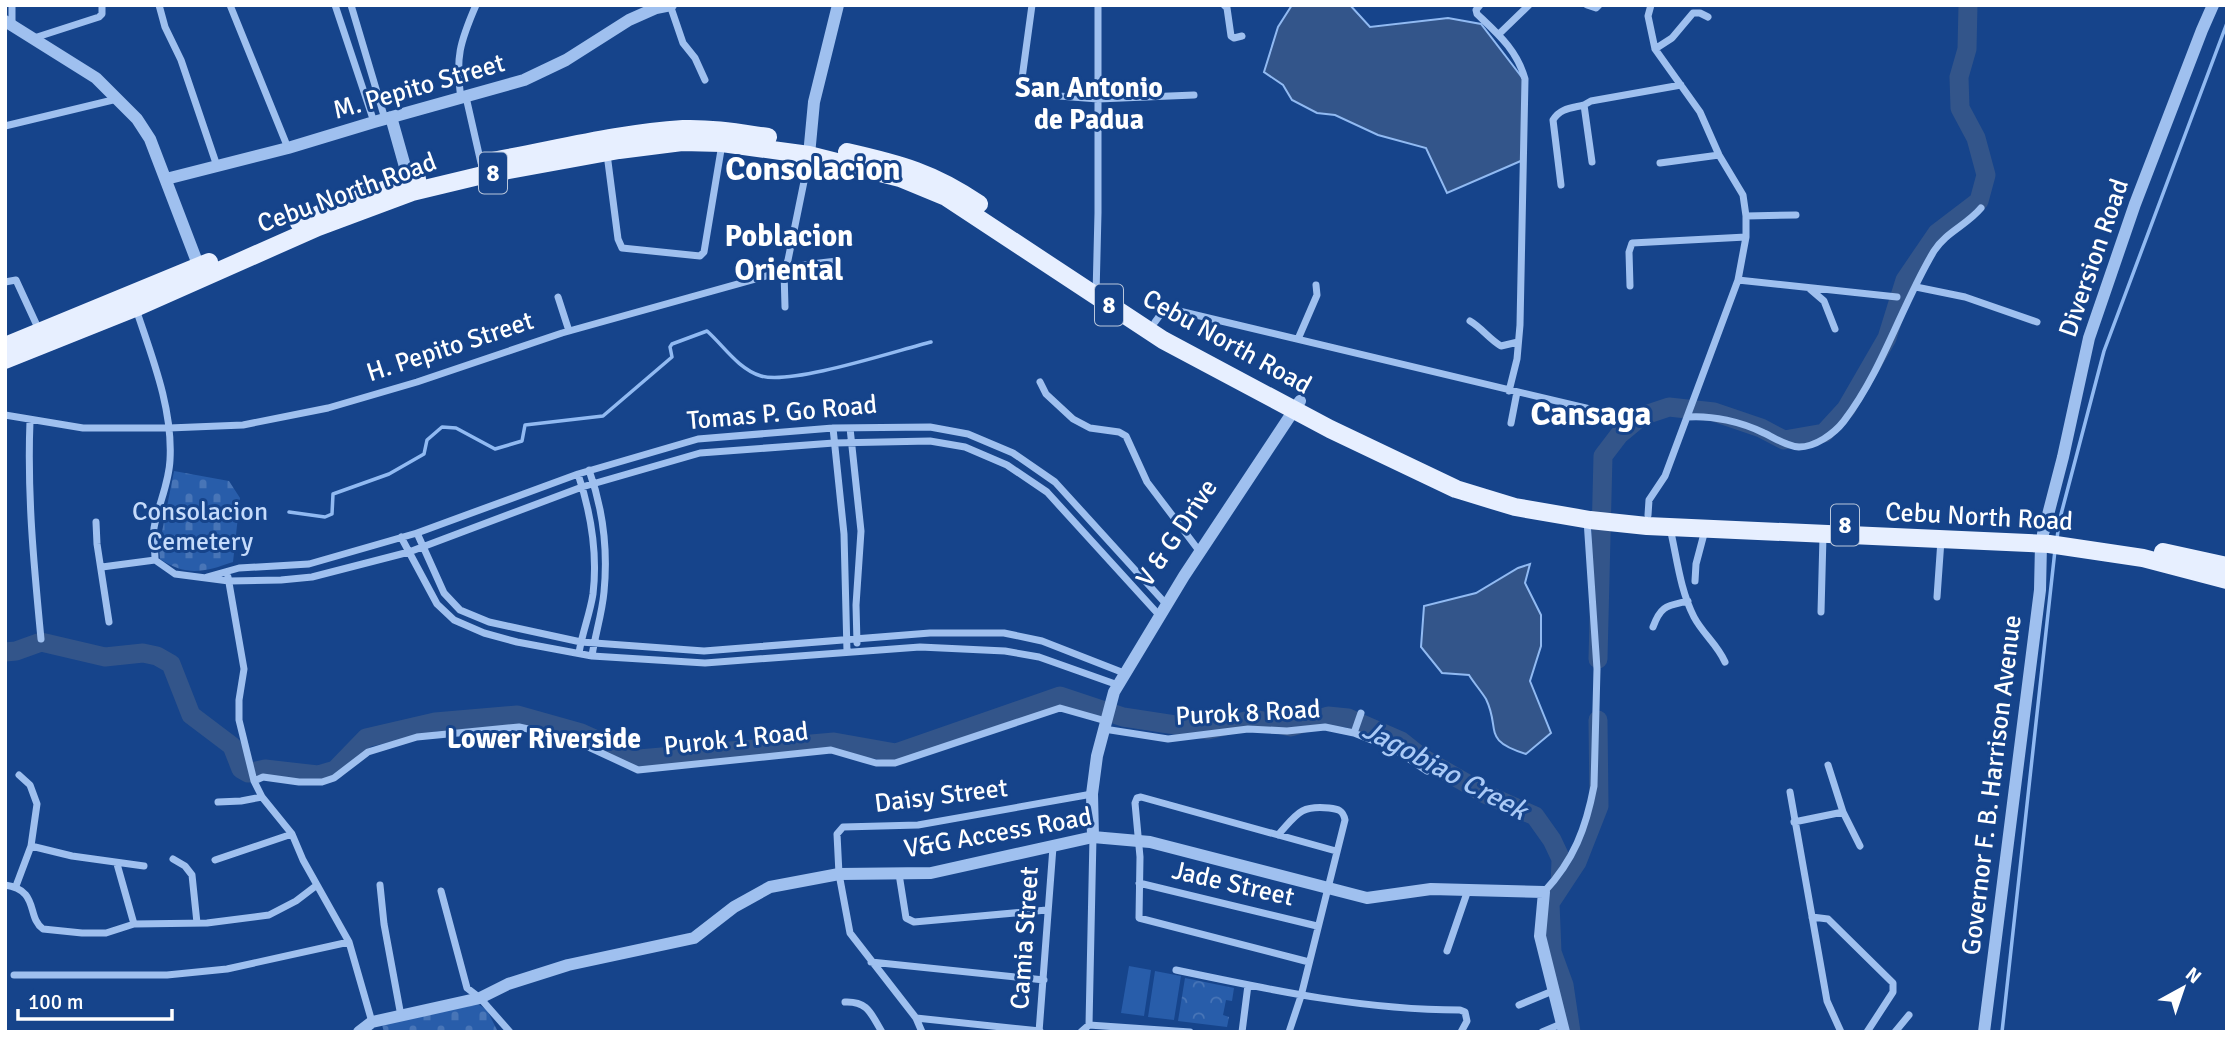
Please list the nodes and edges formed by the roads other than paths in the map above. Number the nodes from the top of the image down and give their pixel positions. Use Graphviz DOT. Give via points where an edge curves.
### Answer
graph roads {
  1 [pos="12,5"];
  2 [pos="102,5"];
  3 [pos="159,5"];
  4 [pos="230,5"];
  5 [pos="335,5"];
  6 [pos="351,5"];
  7 [pos="476,5"];
  8 [pos="670,5"];
  9 [pos="838,5"];
  10 [pos="1032,5"];
  11 [pos="1098,5"];
  12 [pos="1224,5"];
  13 [pos="1480,5"];
  14 [pos="1530,5"];
  15 [pos="1587,5"];
  16 [pos="1598,5"];
  17 [pos="1651,5"];
  18 [pos="2213,5"];
  19 [pos="1708,17"];
  20 [pos="9,23"];
  21 [pos="1499,34"];
  22 [pos="1242,36"];
  23 [pos="34,38"];
  24 [pos="1655,49"];
  25 [pos="705,80"];
  26 [pos="1681,85"];
  27 [pos="1194,95"];
  28 [pos="463,98"];
  29 [pos="117,99"];
  30 [pos="1098,99"];
  31 [pos="1584,105"];
  32 [pos="383,119"];
  33 [pos="5,126"];
  34 [pos="722,143"];
  35 [pos="614,147"];
  36 [pos="288,149"];
  37 [pos="810,149"];
  38 [pos="1719,155"];
  39 [pos="1592,162"];
  40 [pos="481,163"];
  41 [pos="1660,163"];
  42 [pos="217,166"];
  43 [pos="166,179"];
  44 [pos="1561,185"];
  45 [pos="410,187"];
  46 [pos="1980,208"];
  47 [pos="1796,215"];
  48 [pos="1746,216"];
  49 [pos="1746,237"];
  50 [pos="837,261"];
  51 [pos="199,267"];
  52 [pos="785,269"];
  53 [pos="1738,280"];
  54 [pos="5,282"];
  55 [pos="1316,285"];
  56 [pos="1630,286"];
  57 [pos="1916,287"];
  58 [pos="1810,289"];
  59 [pos="1096,290"];
  60 [pos="558,297"];
  61 [pos="1897,297"];
  62 [pos="132,302"];
  63 [pos="785,307"];
  64 [pos="1470,321"];
  65 [pos="1155,322"];
  66 [pos="2036,322"];
  67 [pos="1835,329"];
  68 [pos="569,331"];
  69 [pos="40,332"];
  70 [pos="1298,340"];
  71 [pos="1518,342"];
  72 [pos="5,346"];
  73 [pos="5,360"];
  74 [pos="1040,382"];
  75 [pos="1513,392"];
  76 [pos="1294,404"];
  77 [pos="1590,409"];
  78 [pos="5,415"];
  79 [pos="1687,415"];
  80 [pos="30,421"];
  81 [pos="1511,423"];
  82 [pos="169,428"];
  83 [pos="833,428"];
  84 [pos="850,428"];
  85 [pos="852,442"];
  86 [pos="834,443"];
  87 [pos="589,470"];
  88 [pos="578,474"];
  89 [pos="594,484"];
  90 [pos="582,487"];
  91 [pos="1648,515"];
  92 [pos="1589,516"];
  93 [pos="1612,517"];
  94 [pos="96,523"];
  95 [pos="1670,527"];
  96 [pos="1706,528"];
  97 [pos="417,533"];
  98 [pos="1823,535"];
  99 [pos="401,537"];
  100 [pos="1941,539"];
  101 [pos="2046,539"];
  102 [pos="2069,541"];
  103 [pos="422,546"];
  104 [pos="1197,550"];
  105 [pos="409,552"];
  106 [pos="155,560"];
  107 [pos="2227,566"];
  108 [pos="102,567"];
  109 [pos="227,571"];
  110 [pos="203,578"];
  111 [pos="2227,580"];
  112 [pos="229,581"];
  113 [pos="1696,581"];
  114 [pos="1937,597"];
  115 [pos="1688,601"];
  116 [pos="1160,606"];
  117 [pos="1821,612"];
  118 [pos="109,622"];
  119 [pos="1653,627"];
  120 [pos="41,639"];
  121 [pos="857,639"];
  122 [pos="845,640"];
  123 [pos="580,642"];
  124 [pos="594,643"];
  125 [pos="857,651"];
  126 [pos="846,652"];
  127 [pos="579,653"];
  128 [pos="592,656"];
  129 [pos="1725,662"];
  130 [pos="1117,678"];
  131 [pos="1108,714"];
  132 [pos="1360,715"];
  133 [pos="1355,730"];
  134 [pos="1828,765"];
  135 [pos="1427,771"];
  136 [pos="19,775"];
  137 [pos="253,779"];
  138 [pos="1790,792"];
  139 [pos="1092,794"];
  140 [pos="262,797"];
  141 [pos="218,802"];
  142 [pos="1843,812"];
  143 [pos="1794,822"];
  144 [pos="292,834"];
  145 [pos="1278,835"];
  146 [pos="1093,837"];
  147 [pos="1137,840"];
  148 [pos="31,846"];
  149 [pos="1860,846"];
  150 [pos="1053,847"];
  151 [pos="1336,851"];
  152 [pos="173,859"];
  153 [pos="215,860"];
  154 [pos="117,864"];
  155 [pos="144,866"];
  156 [pos="839,874"];
  157 [pos="899,874"];
  158 [pos="1139,883"];
  159 [pos="5,885"];
  160 [pos="317,885"];
  161 [pos="380,885"];
  162 [pos="16,886"];
  163 [pos="1548,887"];
  164 [pos="1326,889"];
  165 [pos="1468,890"];
  166 [pos="442,891"];
  167 [pos="1047,910"];
  168 [pos="1812,917"];
  169 [pos="197,923"];
  170 [pos="134,924"];
  171 [pos="1317,926"];
  172 [pos="349,942"];
  173 [pos="1447,951"];
  174 [pos="871,962"];
  175 [pos="1309,962"];
  176 [pos="1176,970"];
  177 [pos="13,975"];
  178 [pos="1044,980"];
  179 [pos="1248,985"];
  180 [pos="1555,990"];
  181 [pos="1301,996"];
  182 [pos="480,998"];
  183 [pos="845,1002"];
  184 [pos="1519,1006"];
  185 [pos="1909,1015"];
  186 [pos="401,1016"];
  187 [pos="916,1018"];
  188 [pos="372,1022"];
  189 [pos="1089,1024"];
  190 [pos="1562,1028"];
  191 [pos="1040,1031"];
  192 [pos="359,1032"];
  193 [pos="510,1032"];
  194 [pos="882,1032"];
  195 [pos="922,1032"];
  196 [pos="1081,1032"];
  197 [pos="1190,1032"];
  198 [pos="1242,1032"];
  199 [pos="1289,1032"];
  200 [pos="1461,1032"];
  201 [pos="1542,1032"];
  202 [pos="1841,1032"];
  203 [pos="1867,1032"];
  204 [pos="1895,1032"];
  205 [pos="1984,1032"];
  1 -- 20 [label="street"];
  2 -- 23 [label="street" via="99,17"];
  3 -- 42 [label="street"];
  4 -- 36 [label="street"];
  5 -- 32 [label="street"];
  6 -- 32 [label="street"];
  7 -- 28 [label="street" via="461,41 457,71"];
  8 -- 25 [label="street" via="683,43"];
  8 -- 28 [label="street, M. Pepito Street" via="629,20 524,80"];
  9 -- 37 [label="street" via="814,102"];
  10 -- 30 [label="street" via="1020,93"];
  11 -- 30 [label="street"];
  12 -- 22 [label="street" via="1231,36"];
  13 -- 21 [label="street" via="1477,14"];
  14 -- 21 [label="street"];
  15 -- 16 [label="street"];
  17 -- 24 [label="street" via="1648,16"];
  18 -- 101 [label="street, Diversion Road" via="2135,204 2089,338"];
  19 -- 24 [label="street" via="1693,13 1672,38"];
  20 -- 23 [label="street"];
  21 -- 71 [label="street" via="1521,64 1525,79"];
  23 -- 29 [label="street" via="96,78"];
  24 -- 26 [label="street"];
  26 -- 31 [label="street"];
  26 -- 38 [label="street" via="1700,112"];
  27 -- 30 [label="street"];
  28 -- 32 [label="street, M. Pepito Street"];
  28 -- 40 [label="street"];
  29 -- 33 [label="street"];
  29 -- 43 [label="street" via="150,139"];
  30 -- 59 [label="street"];
  31 -- 39 [label="street"];
  31 -- 44 [label="street" via="1562,110 1553,120"];
  32 -- 36 [label="street, M. Pepito Street"];
  32 -- 45 [label="street"];
  34 -- 35 [label="main road, Cebu North Road / 8"];
  34 -- 35 [label="street" via="700,256 622,248"];
  34 -- 37 [label="main road, Cebu North Road / 8"];
  35 -- 37 [label="main road, Cebu North Road / 8" via="681,129 719,129"];
  35 -- 40 [label="main road, Cebu North Road / 8"];
  35 -- 45 [label="main road, Cebu North Road / 8"];
  36 -- 42 [label="street, M. Pepito Street"];
  37 -- 52 [label="street"];
  37 -- 59 [label="main road, Cebu North Road / 8" via="946,197"];
  38 -- 41 [label="street"];
  38 -- 48 [label="street" via="1743,195"];
  40 -- 45 [label="main road, Cebu North Road / 8"];
  42 -- 43 [label="street, M. Pepito Street"];
  43 -- 51 [label="street"];
  45 -- 51 [label="main road, Cebu North Road / 8" via="317,214"];
  45 -- 62 [label="main road, Cebu North Road / 8"];
  46 -- 57 [label="street" via="1941,241"];
  47 -- 48 [label="street"];
  48 -- 49 [label="street"];
  49 -- 53 [label="street"];
  49 -- 56 [label="street" via="1632,243"];
  50 -- 52 [label="street, H. Pepito Street"];
  51 -- 62 [label="main road, Cebu North Road / 8"];
  52 -- 63 [label="street"];
  52 -- 68 [label="street, H. Pepito Street"];
  53 -- 58 [label="street"];
  53 -- 79 [label="street"];
  54 -- 69 [label="street" via="16,280"];
  55 -- 70 [label="street" via="1317,295"];
  57 -- 66 [label="street" via="1965,297"];
  57 -- 79 [label="street" via="1843,422 1814,444 1797,447 1756,429"];
  58 -- 61 [label="street"];
  58 -- 67 [label="street" via="1824,301"];
  59 -- 65 [label="main road, Cebu North Road / 8"];
  59 -- 76 [label="main road, Cebu North Road / 8" via="1163,340"];
  60 -- 68 [label="street"];
  62 -- 69 [label="main road, Cebu North Road / 8"];
  62 -- 73 [label="main road, Cebu North Road / 8"];
  62 -- 82 [label="street" via="150,350"];
  64 -- 71 [label="street" via="1502,346"];
  65 -- 70 [label="street" via="1163,311 1175,310"];
  65 -- 76 [label="main road, Cebu North Road / 8"];
  68 -- 82 [label="street, H. Pepito Street" via="328,408 243,425"];
  69 -- 72 [label="main road, Cebu North Road / 8"];
  70 -- 75 [label="street"];
  71 -- 75 [label="street"];
  74 -- 104 [label="street" via="1046,394 1073,419 1126,436 1147,482"];
  75 -- 77 [label="street"];
  75 -- 81 [label="street"];
  76 -- 92 [label="main road, Cebu North Road / 8" via="1456,489 1515,507"];
  76 -- 104 [label="street, V & G Drive"];
  78 -- 80 [label="street, H. Pepito Street"];
  79 -- 91 [label="street" via="1665,476 1649,500"];
  80 -- 82 [label="street, H. Pepito Street" via="83,428"];
  80 -- 120 [label="street" via="31,537"];
  82 -- 106 [label="street" via="170,460 154,530"];
  83 -- 84 [label="street, Tomas P. Go Road"];
  83 -- 86 [label="street"];
  83 -- 87 [label="street, Tomas P. Go Road" via="698,439"];
  84 -- 85 [label="street"];
  84 -- 116 [label="street, Tomas P. Go Road" via="930,426 968,434 1013,453 1055,482"];
  85 -- 86 [label="street, Tomas P. Go Road"];
  85 -- 116 [label="street, Tomas P. Go Road" via="930,441 965,447 1007,465 1047,492"];
  85 -- 121 [label="street" via="861,531"];
  86 -- 89 [label="street, Tomas P. Go Road" via="700,453"];
  86 -- 122 [label="street" via="844,534"];
  87 -- 88 [label="street, Tomas P. Go Road"];
  87 -- 89 [label="street"];
  88 -- 90 [label="street"];
  88 -- 97 [label="street, Tomas P. Go Road"];
  89 -- 90 [label="street, Tomas P. Go Road"];
  89 -- 124 [label="street" via="606,560"];
  90 -- 103 [label="street, Tomas P. Go Road"];
  90 -- 123 [label="street" via="594,531 594,562 593,595"];
  91 -- 93 [label="main road, Cebu North Road / 8"];
  91 -- 101 [label="main road, Cebu North Road / 8"];
  92 -- 93 [label="main road, Cebu North Road / 8"];
  92 -- 163 [label="street" via="1597,669 1594,786 1571,859"];
  93 -- 95 [label="main road, Cebu North Road / 8"];
  94 -- 108 [label="street"];
  95 -- 96 [label="main road, Cebu North Road / 8"];
  95 -- 115 [label="street"];
  96 -- 98 [label="main road, Cebu North Road / 8"];
  96 -- 113 [label="street"];
  97 -- 99 [label="street, Tomas P. Go Road"];
  97 -- 103 [label="street"];
  98 -- 100 [label="main road, Cebu North Road / 8"];
  98 -- 117 [label="street"];
  99 -- 105 [label="street"];
  99 -- 109 [label="street, Tomas P. Go Road" via="309,564"];
  100 -- 101 [label="main road, Cebu North Road / 8"];
  100 -- 114 [label="street"];
  101 -- 102 [label="main road, Cebu North Road / 8"];
  101 -- 205 [label="street, Governor F. B. Harrison Avenue"];
  102 -- 107 [label="main road, Cebu North Road / 8"];
  102 -- 111 [label="main road, Cebu North Road / 8"];
  103 -- 105 [label="street, Tomas P. Go Road"];
  103 -- 123 [label="street" via="444,593 460,610 489,622"];
  104 -- 116 [label="street, V & G Drive"];
  105 -- 112 [label="street, Tomas P. Go Road" via="312,577"];
  105 -- 127 [label="street" via="436,604 454,620 517,642"];
  106 -- 108 [label="street"];
  106 -- 110 [label="street, Tomas P. Go Road" via="175,574"];
  108 -- 118 [label="street"];
  109 -- 110 [label="street, Tomas P. Go Road"];
  109 -- 112 [label="street"];
  110 -- 112 [label="street, Tomas P. Go Road"];
  112 -- 137 [label="street" via="244,668 239,720"];
  115 -- 119 [label="street" via="1662,608"];
  115 -- 129 [label="street"];
  116 -- 130 [label="street, V & G Drive"];
  121 -- 122 [label="street"];
  121 -- 125 [label="street"];
  121 -- 130 [label="street" via="1004,633 1042,641"];
  122 -- 124 [label="street" via="704,651"];
  122 -- 126 [label="street"];
  123 -- 124 [label="street"];
  123 -- 127 [label="street"];
  124 -- 128 [label="street"];
  125 -- 126 [label="street"];
  125 -- 130 [label="street" via="920,647 1005,651"];
  126 -- 128 [label="street" via="705,663"];
  127 -- 128 [label="street"];
  130 -- 131 [label="street, V & G Drive"];
  131 -- 133 [label="street, Purok 8 Road" via="1168,738 1248,729"];
  131 -- 137 [label="street, Purok 1 Road" via="1060,708 895,763 876,763 831,750 638,770 569,738 519,727 417,737 368,752 334,778 321,782"];
  131 -- 139 [label="street, V & G Drive"];
  132 -- 133 [label="street"];
  133 -- 135 [label="street, Purok 8 Road"];
  134 -- 142 [label="street"];
  136 -- 148 [label="street" via="30,785 37,804"];
  137 -- 140 [label="street"];
  138 -- 143 [label="street"];
  139 -- 146 [label="street, V & G Drive"];
  139 -- 156 [label="street, Daisy Street" via="918,825 843,827 837,834"];
  140 -- 141 [label="street"];
  140 -- 144 [label="street"];
  142 -- 143 [label="street"];
  142 -- 149 [label="street"];
  143 -- 168 [label="street"];
  144 -- 153 [label="street"];
  144 -- 160 [label="street"];
  145 -- 147 [label="street" via="1141,797 1135,803"];
  145 -- 151 [label="street"];
  145 -- 151 [label="street" via="1305,808 1338,809 1345,820"];
  146 -- 147 [label="street, V&G Access Road"];
  146 -- 150 [label="street, V&G Access Road"];
  146 -- 189 [label="street"];
  147 -- 158 [label="street"];
  147 -- 164 [label="street, V&G Access Road"];
  148 -- 154 [label="street"];
  148 -- 162 [label="street"];
  150 -- 157 [label="street, V&G Access Road" via="932,873"];
  150 -- 167 [label="street, Camia Street"];
  151 -- 164 [label="street"];
  152 -- 169 [label="street" via="192,875"];
  154 -- 155 [label="street"];
  154 -- 170 [label="street"];
  156 -- 157 [label="street, V&G Access Road"];
  156 -- 174 [label="street, Daisy Street" via="850,933"];
  156 -- 182 [label="street, V&G Access Road" via="770,887 694,938 568,965"];
  157 -- 167 [label="street" via="906,918 914,922"];
  158 -- 171 [label="street, Jade Street"];
  158 -- 175 [label="street" via="1139,918"];
  159 -- 162 [label="street"];
  160 -- 169 [label="street" via="269,915"];
  160 -- 172 [label="street"];
  161 -- 186 [label="street"];
  162 -- 170 [label="street" via="30,900 43,929 107,933"];
  163 -- 165 [label="street, V&G Access Road"];
  163 -- 180 [label="street" via="1540,936"];
  164 -- 165 [label="street, V&G Access Road" via="1367,898 1431,889"];
  164 -- 171 [label="street"];
  165 -- 173 [label="street"];
  166 -- 182 [label="street" via="467,988"];
  167 -- 178 [label="street, Camia Street"];
  168 -- 202 [label="street" via="1827,1001"];
  168 -- 203 [label="street" via="1828,919 1893,983 1893,992"];
  169 -- 170 [label="street"];
  171 -- 175 [label="street"];
  172 -- 177 [label="street" via="227,969 167,975"];
  172 -- 188 [label="street"];
  174 -- 178 [label="street"];
  174 -- 187 [label="street, Daisy Street"];
  175 -- 181 [label="street"];
  176 -- 179 [label="street"];
  178 -- 191 [label="street, Camia Street"];
  179 -- 181 [label="street"];
  179 -- 198 [label="street"];
  180 -- 184 [label="street"];
  180 -- 190 [label="street"];
  181 -- 199 [label="street"];
  181 -- 200 [label="street" via="1411,1010 1460,1010 1467,1021"];
  182 -- 186 [label="street, V&G Access Road"];
  182 -- 193 [label="street"];
  183 -- 194 [label="street" via="863,1005"];
  185 -- 204 [label="street"];
  186 -- 188 [label="street, V&G Access Road"];
  187 -- 191 [label="street"];
  187 -- 195 [label="street, Daisy Street"];
  188 -- 192 [label="street"];
  189 -- 196 [label="street"];
  189 -- 197 [label="street"];
  190 -- 201 [label="street"];
}
